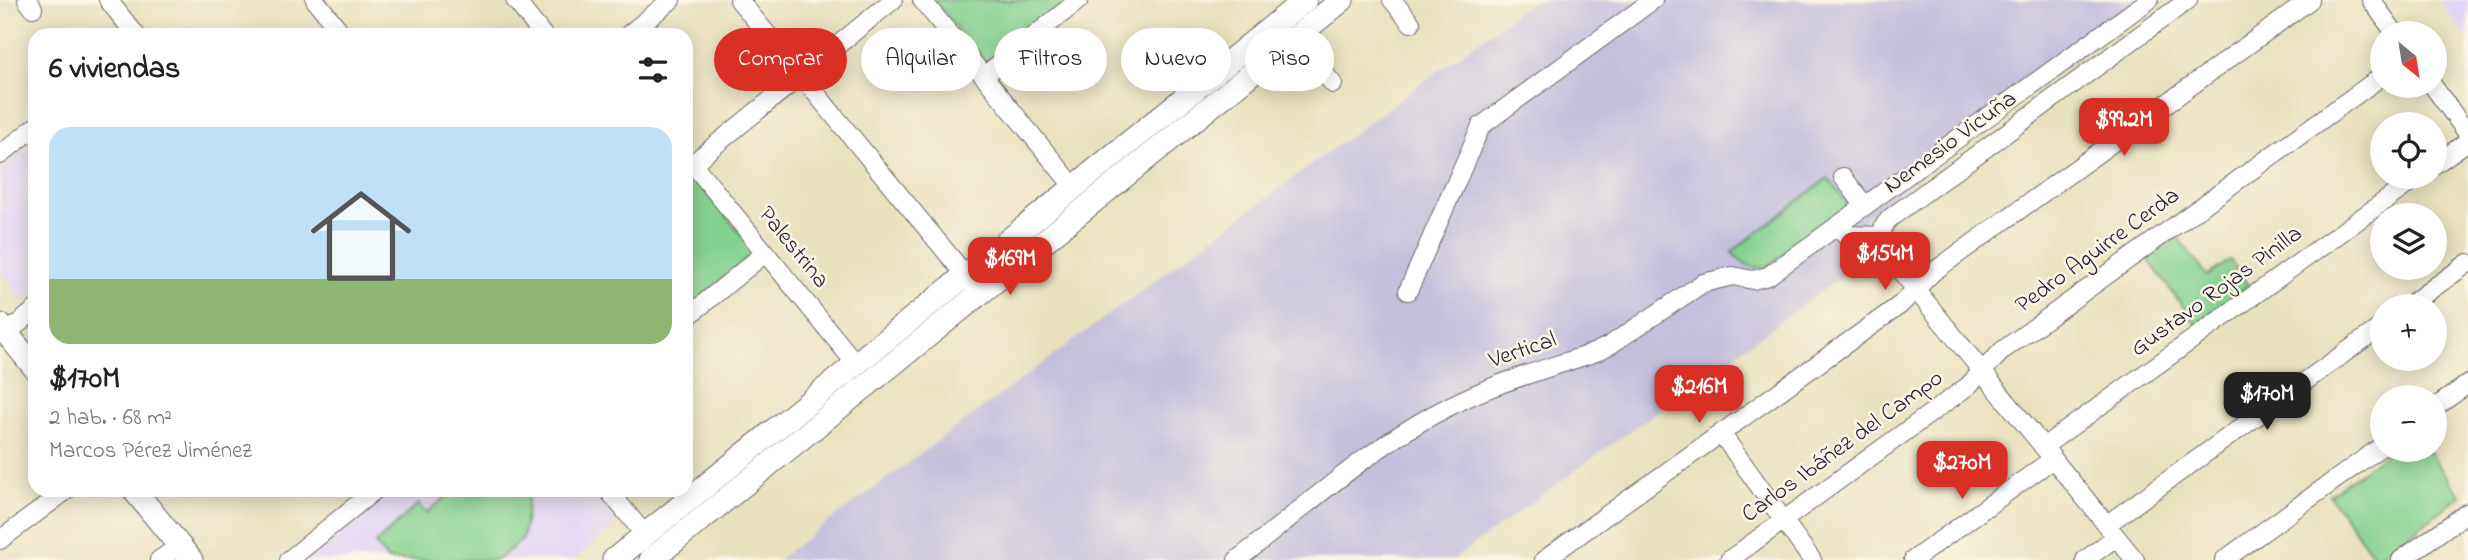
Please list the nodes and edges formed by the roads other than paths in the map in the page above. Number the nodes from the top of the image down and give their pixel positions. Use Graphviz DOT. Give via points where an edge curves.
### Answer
graph roads {
  1 [pos="108,0"];
  2 [pos="315,0"];
  3 [pos="515,0"];
  4 [pos="671,0"];
  5 [pos="739,0"];
  6 [pos="893,0"];
  7 [pos="922,0"];
  8 [pos="1079,0"];
  9 [pos="1342,0"];
  10 [pos="1392,0"];
  11 [pos="1653,0"];
  12 [pos="2149,0"];
  13 [pos="2188,0"];
  14 [pos="2310,0"];
  15 [pos="2371,0"];
  16 [pos="1296,3"];
  17 [pos="2386,21"];
  18 [pos="1410,23"];
  19 [pos="130,28"];
  20 [pos="337,28"];
  21 [pos="537,28"];
  22 [pos="637,28"];
  23 [pos="762,28"];
  24 [pos="1308,28"];
  25 [pos="847,38"];
  26 [pos="984,76"];
  27 [pos="1245,79"];
  28 [pos="2370,85"];
  29 [pos="782,91"];
  30 [pos="814,91"];
  31 [pos="2442,98"];
  32 [pos="28,133"];
  33 [pos="2468,134"];
  34 [pos="2468,141"];
  35 [pos="0,156"];
  36 [pos="2447,156"];
  37 [pos="693,164"];
  38 [pos="693,172"];
  39 [pos="1843,177"];
  40 [pos="1074,187"];
  41 [pos="2402,189"];
  42 [pos="1865,206"];
  43 [pos="1838,225"];
  44 [pos="1881,236"];
  45 [pos="765,253"];
  46 [pos="2468,263"];
  47 [pos="965,275"];
  48 [pos="1916,290"];
  49 [pos="1408,291"];
  50 [pos="980,293"];
  51 [pos="2425,294"];
  52 [pos="693,312"];
  53 [pos="28,314"];
  54 [pos="3,329"];
  55 [pos="2370,335"];
  56 [pos="28,359"];
  57 [pos="856,364"];
  58 [pos="1982,371"];
  59 [pos="2468,384"];
  60 [pos="2447,399"];
  61 [pos="1721,433"];
  62 [pos="2048,453"];
  63 [pos="2370,455"];
  64 [pos="693,496"];
  65 [pos="58,497"];
  66 [pos="140,497"];
  67 [pos="366,497"];
  68 [pos="614,497"];
  69 [pos="692,497"];
  70 [pos="2468,512"];
  71 [pos="1783,520"];
  72 [pos="2111,531"];
  73 [pos="645,535"];
  74 [pos="0,540"];
  75 [pos="186,553"];
  76 [pos="159,560"];
  77 [pos="289,560"];
  78 [pos="614,560"];
  79 [pos="651,560"];
  80 [pos="1237,560"];
  81 [pos="1544,560"];
  82 [pos="1729,560"];
  83 [pos="1812,560"];
  84 [pos="1913,560"];
  85 [pos="2085,560"];
  86 [pos="2135,560"];
  87 [pos="2224,560"];
  88 [pos="2401,560"];
  1 -- 19 [label="street"];
  2 -- 20 [label="street"];
  3 -- 21 [label="street"];
  4 -- 22 [label="street"];
  5 -- 23 [label="street"];
  6 -- 25 [label="street"];
  7 -- 26 [label="street"];
  8 -- 26 [label="street"];
  9 -- 24 [label="main road"];
  10 -- 18 [label="street"];
  11 -- 49 [label="street" via="1481,126"];
  12 -- 42 [label="street, Vertical"];
  13 -- 44 [label="street, Nemesio Vicuña" via="1891,218"];
  14 -- 48 [label="street" via="1933,272"];
  15 -- 17 [label="street"];
  16 -- 40 [label="main road"];
  26 -- 40 [label="street"];
  27 -- 50 [label="main road"];
  28 -- 58 [label="street, Pedro Aguirre Cerda" via="2003,350"];
  29 -- 37 [label="street"];
  30 -- 47 [label="street"];
  31 -- 33 [label="street"];
  32 -- 35 [label="street"];
  34 -- 36 [label="street"];
  38 -- 45 [label="street, Palestrina"];
  39 -- 42 [label="street"];
  40 -- 47 [label="main road"];
  41 -- 62 [label="street, Gustavo Rojas Pinilla"];
  42 -- 43 [label="street, Vertical"];
  43 -- 44 [label="street" via="1845,235"];
  43 -- 80 [label="street, Vertical" via="1761,279 1733,276 1703,283 1611,345 1493,387 1430,417"];
  44 -- 48 [label="street" via="1889,256"];
  45 -- 52 [label="street"];
  45 -- 57 [label="street, Palestrina"];
  46 -- 51 [label="street"];
  47 -- 50 [label="street"];
  47 -- 57 [label="main road"];
  48 -- 58 [label="street"];
  48 -- 61 [label="street"];
  50 -- 79 [label="main road"];
  53 -- 54 [label="street"];
  54 -- 56 [label="main road"];
  55 -- 72 [label="street"];
  57 -- 64 [label="main road"];
  58 -- 62 [label="street"];
  58 -- 71 [label="street, Carlos Ibáñez del Campo" via="1968,386"];
  59 -- 60 [label="street"];
  61 -- 71 [label="street"];
  61 -- 81 [label="street"];
  62 -- 72 [label="street"];
  62 -- 84 [label="street, Gustavo Rojas Pinilla"];
  63 -- 87 [label="street"];
  65 -- 74 [label="street"];
  66 -- 75 [label="main road"];
  67 -- 77 [label="street"];
  68 -- 73 [label="street"];
  69 -- 73 [label="main road"];
  70 -- 88 [label="street"];
  71 -- 82 [label="street, Carlos Ibáñez del Campo"];
  71 -- 83 [label="street"];
  72 -- 85 [label="street"];
  72 -- 86 [label="street"];
  73 -- 78 [label="main road"];
  75 -- 76 [label="street"];
}
